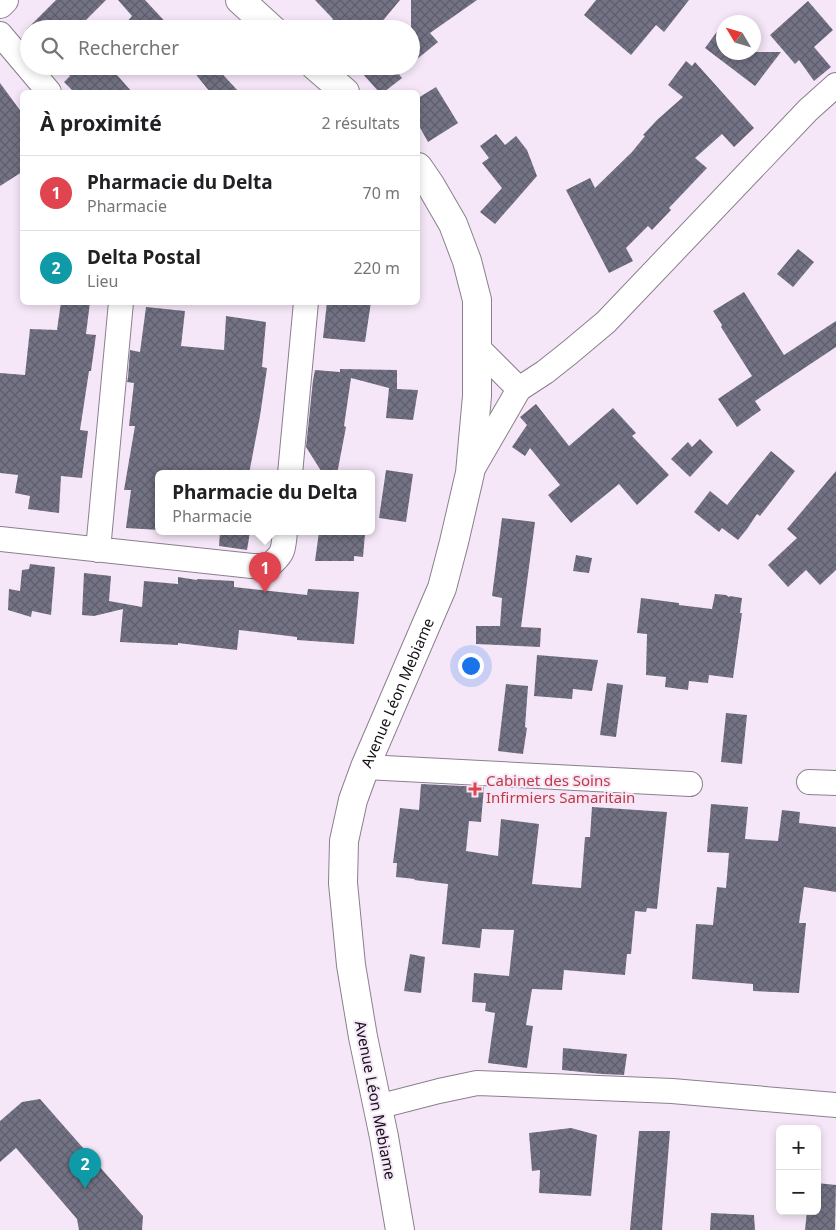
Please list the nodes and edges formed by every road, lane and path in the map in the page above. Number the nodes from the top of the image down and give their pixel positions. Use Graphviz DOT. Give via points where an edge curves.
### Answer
graph roads {
  1 [pos="4,0"];
  2 [pos="240,0"];
  3 [pos="0,4"];
  4 [pos="262,20"];
  5 [pos="0,34"];
  6 [pos="20,58"];
  7 [pos="35,75"];
  8 [pos="325,75"];
  9 [pos="836,86"];
  10 [pos="47,90"];
  11 [pos="343,90"];
  12 [pos="420,170"];
  13 [pos="121,305"];
  14 [pos="306,305"];
  15 [pos="477,347"];
  16 [pos="519,389"];
  17 [pos="290,470"];
  18 [pos="470,473"];
  19 [pos="285,535"];
  20 [pos="0,539"];
  21 [pos="98,550"];
  22 [pos="365,767"];
  23 [pos="809,782"];
  24 [pos="836,783"];
  25 [pos="690,784"];
  26 [pos="836,1106"];
  27 [pos="377,1107"];
  28 [pos="400,1230"];
  1 -- 3 [label="street"];
  2 -- 4 [label="street"];
  5 -- 6 [label="street"];
  7 -- 10 [label="street"];
  8 -- 11 [label="street"];
  9 -- 16 [label="street" via="808,110 606,322"];
  12 -- 15 [label="street, Avenue Léon Mebiame" via="453,224 467,261 477,300"];
  13 -- 21 [label="street"];
  14 -- 17 [label="street"];
  15 -- 16 [label="street"];
  15 -- 18 [label="street, Avenue Léon Mebiame" via="477,396"];
  16 -- 18 [label="street"];
  18 -- 22 [label="street, Avenue Léon Mebiame" via="442,588"];
  19 -- 21 [label="street" via="281,555 269,566"];
  20 -- 21 [label="street"];
  22 -- 25 [label="street"];
  22 -- 27 [label="street, Avenue Léon Mebiame" via="353,800 344,841 343,884 351,964"];
  23 -- 24 [label="street"];
  26 -- 27 [label="street" via="672,1091 477,1083"];
  27 -- 28 [label="street, Avenue Léon Mebiame"];
}
